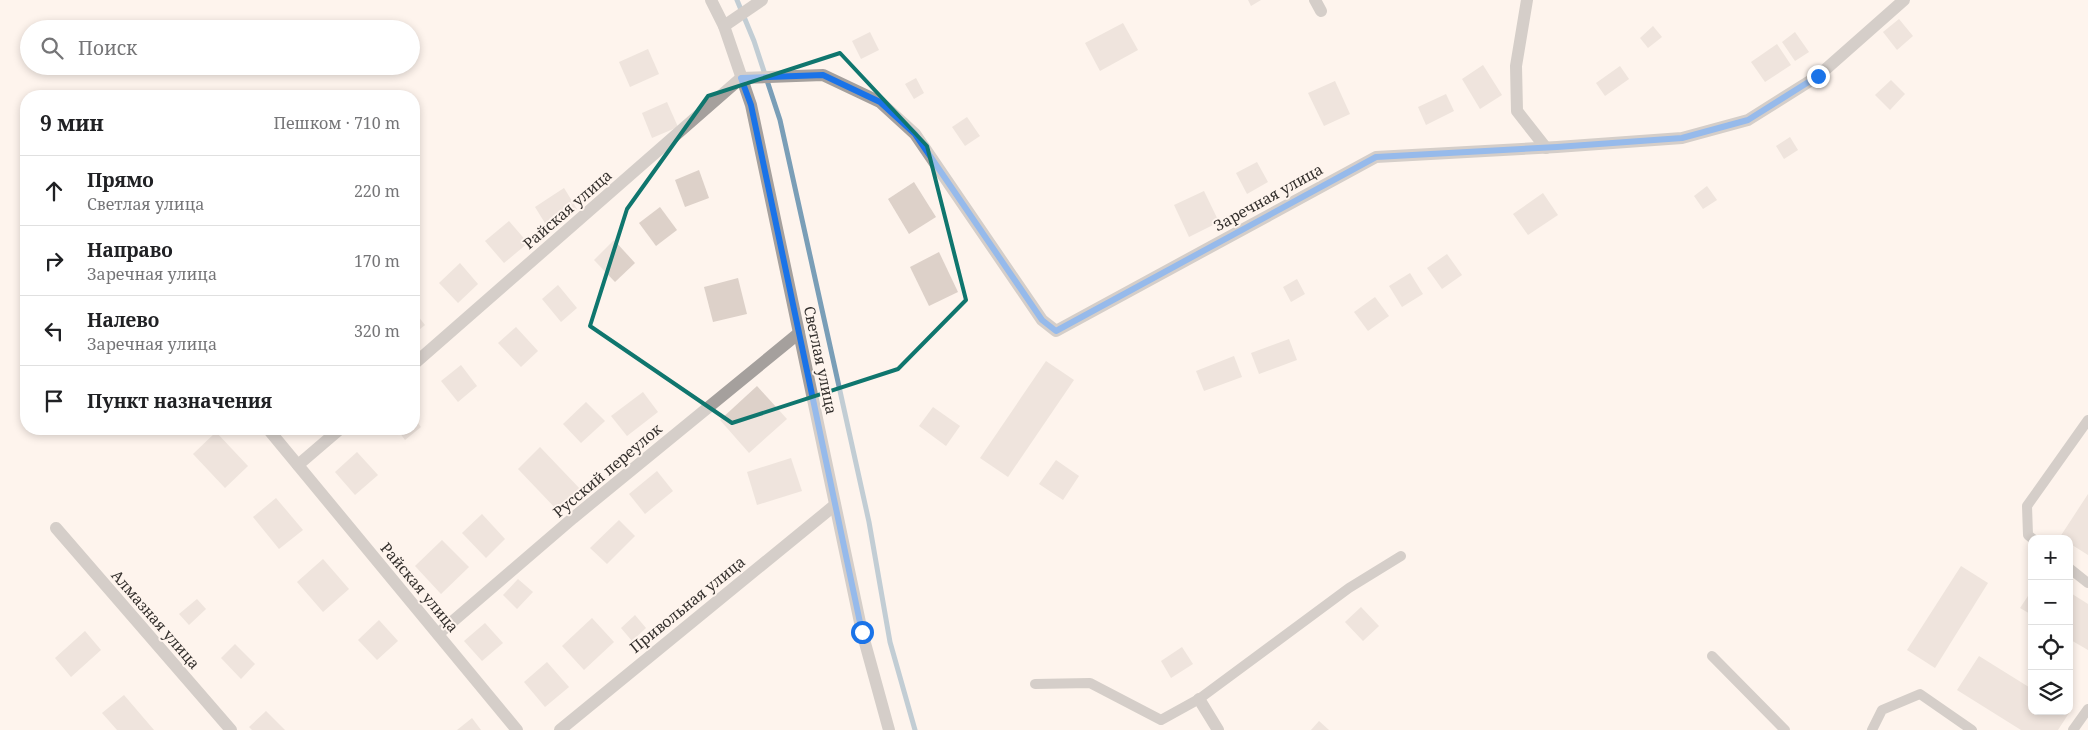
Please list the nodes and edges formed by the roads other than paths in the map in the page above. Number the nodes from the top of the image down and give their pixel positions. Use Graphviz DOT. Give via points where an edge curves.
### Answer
graph roads {
  1 [pos="712,0"];
  2 [pos="762,0"];
  3 [pos="1527,0"];
  4 [pos="1904,0"];
  5 [pos="724,26"];
  6 [pos="741,78"];
  7 [pos="1546,148"];
  8 [pos="799,333"];
  9 [pos="420,359"];
  10 [pos="2088,420"];
  11 [pos="273,435"];
  12 [pos="333,435"];
  13 [pos="298,465"];
  14 [pos="836,505"];
  15 [pos="56,528"];
  16 [pos="2028,535"];
  17 [pos="1401,556"];
  18 [pos="2073,571"];
  19 [pos="2088,583"];
  20 [pos="438,634"];
  21 [pos="1712,656"];
  22 [pos="1035,684"];
  23 [pos="1199,699"];
  24 [pos="2088,709"];
  25 [pos="231,730"];
  26 [pos="517,730"];
  27 [pos="560,730"];
  28 [pos="889,730"];
  29 [pos="1218,730"];
  30 [pos="1785,730"];
  31 [pos="1872,730"];
  32 [pos="1972,730"];
  33 [pos="2073,730"];
  1 -- 5 [label="street, Светлая улица"];
  2 -- 5 [label="street"];
  3 -- 7 [label="street" via="1516,66 1517,111"];
  4 -- 7 [label="street, Заречная улица" via="1818,76 1748,120 1682,138"];
  5 -- 6 [label="street, Светлая улица"];
  6 -- 7 [label="street, Заречная улица" via="823,75 880,102 915,134 1042,320 1056,331 1376,157"];
  6 -- 8 [label="street, Светлая улица" via="751,105"];
  6 -- 9 [label="street, Райская улица"];
  8 -- 14 [label="street, Светлая улица"];
  8 -- 20 [label="street, Русский переулок" via="573,518"];
  10 -- 16 [label="lane" via="2027,506"];
  11 -- 13 [label="street, Райская улица"];
  12 -- 13 [label="street"];
  13 -- 20 [label="street, Райская улица"];
  14 -- 27 [label="street, Привольная улица"];
  14 -- 28 [label="street, Светлая улица" via="862,632"];
  15 -- 25 [label="street, Алмазная улица"];
  17 -- 23 [label="lane" via="1349,588"];
  18 -- 19 [label="lane"];
  20 -- 26 [label="street, Райская улица"];
  21 -- 30 [label="lane"];
  22 -- 23 [label="lane" via="1090,683 1161,720"];
  23 -- 29 [label="street"];
  24 -- 33 [label="lane"];
  31 -- 32 [label="lane" via="1882,710 1920,694"];
}
